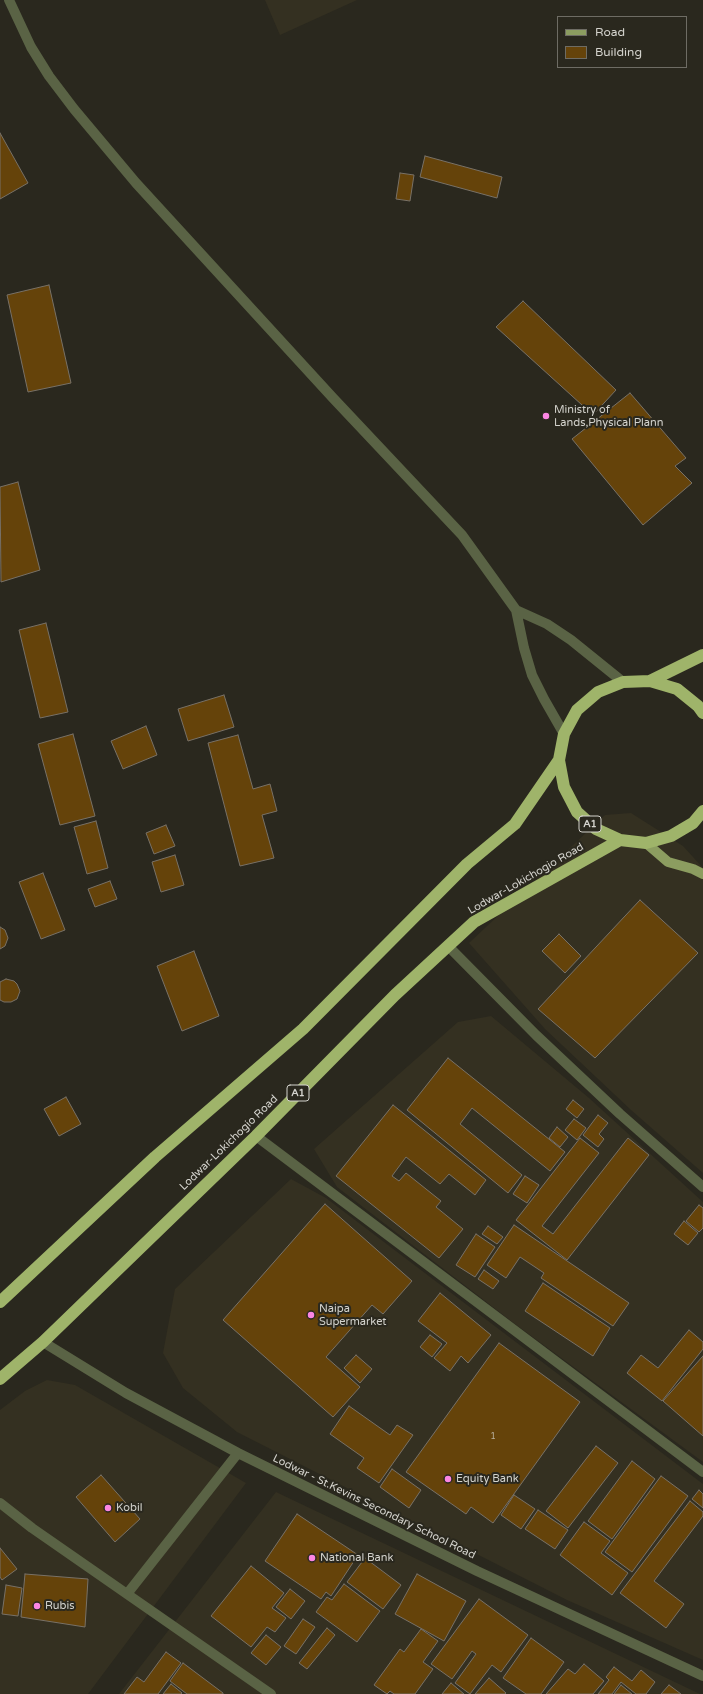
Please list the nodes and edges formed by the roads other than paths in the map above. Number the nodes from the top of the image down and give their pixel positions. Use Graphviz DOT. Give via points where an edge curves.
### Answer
graph roads {
  1 [pos="9,0"];
  2 [pos="516,610"];
  3 [pos="703,655"];
  4 [pos="650,681"];
  5 [pos="623,682"];
  6 [pos="703,713"];
  7 [pos="564,734"];
  8 [pos="559,760"];
  9 [pos="703,811"];
  10 [pos="620,840"];
  11 [pos="646,842"];
  12 [pos="703,874"];
  13 [pos="449,947"];
  14 [pos="256,1136"];
  15 [pos="703,1187"];
  16 [pos="0,1302"];
  17 [pos="43,1342"];
  18 [pos="0,1379"];
  19 [pos="238,1453"];
  20 [pos="703,1472"];
  21 [pos="0,1503"];
  22 [pos="127,1594"];
  23 [pos="703,1676"];
  24 [pos="271,1694"];
  1 -- 2 [label="street" via="31,47 74,109 131,177 333,398 462,534"];
  2 -- 5 [label="street" via="547,624 565,636"];
  2 -- 7 [label="street" via="532,674"];
  3 -- 4 [label="highway, A1"];
  4 -- 5 [label="highway, A1"];
  4 -- 6 [label="highway, A1" via="676,689"];
  5 -- 7 [label="highway, A1" via="598,692 577,710"];
  7 -- 8 [label="highway, A1"];
  8 -- 10 [label="highway, A1" via="564,787 577,812 596,829"];
  8 -- 16 [label="highway, A1" via="515,824 467,864 303,1028 155,1157"];
  9 -- 11 [label="highway, A1" via="693,823 671,836"];
  10 -- 11 [label="highway, A1"];
  10 -- 13 [label="highway, Lodwar-Lokichogio Road / A1" via="474,922"];
  11 -- 12 [label="main road" via="668,862 693,868"];
  13 -- 14 [label="highway, Lodwar-Lokichogio Road / A1" via="395,995"];
  13 -- 15 [label="street" via="536,1036"];
  14 -- 17 [label="highway, Lodwar-Lokichogio Road / A1"];
  14 -- 20 [label="street"];
  17 -- 18 [label="highway, Lodwar-Lokichogio Road / A1"];
  17 -- 19 [label="street, Lodwar - St.Kevins Secondary School Road" via="126,1393"];
  19 -- 22 [label="street"];
  19 -- 23 [label="street, Lodwar - St.Kevins Secondary School Road" via="477,1571"];
  21 -- 22 [label="street"];
  22 -- 24 [label="street"];
}
